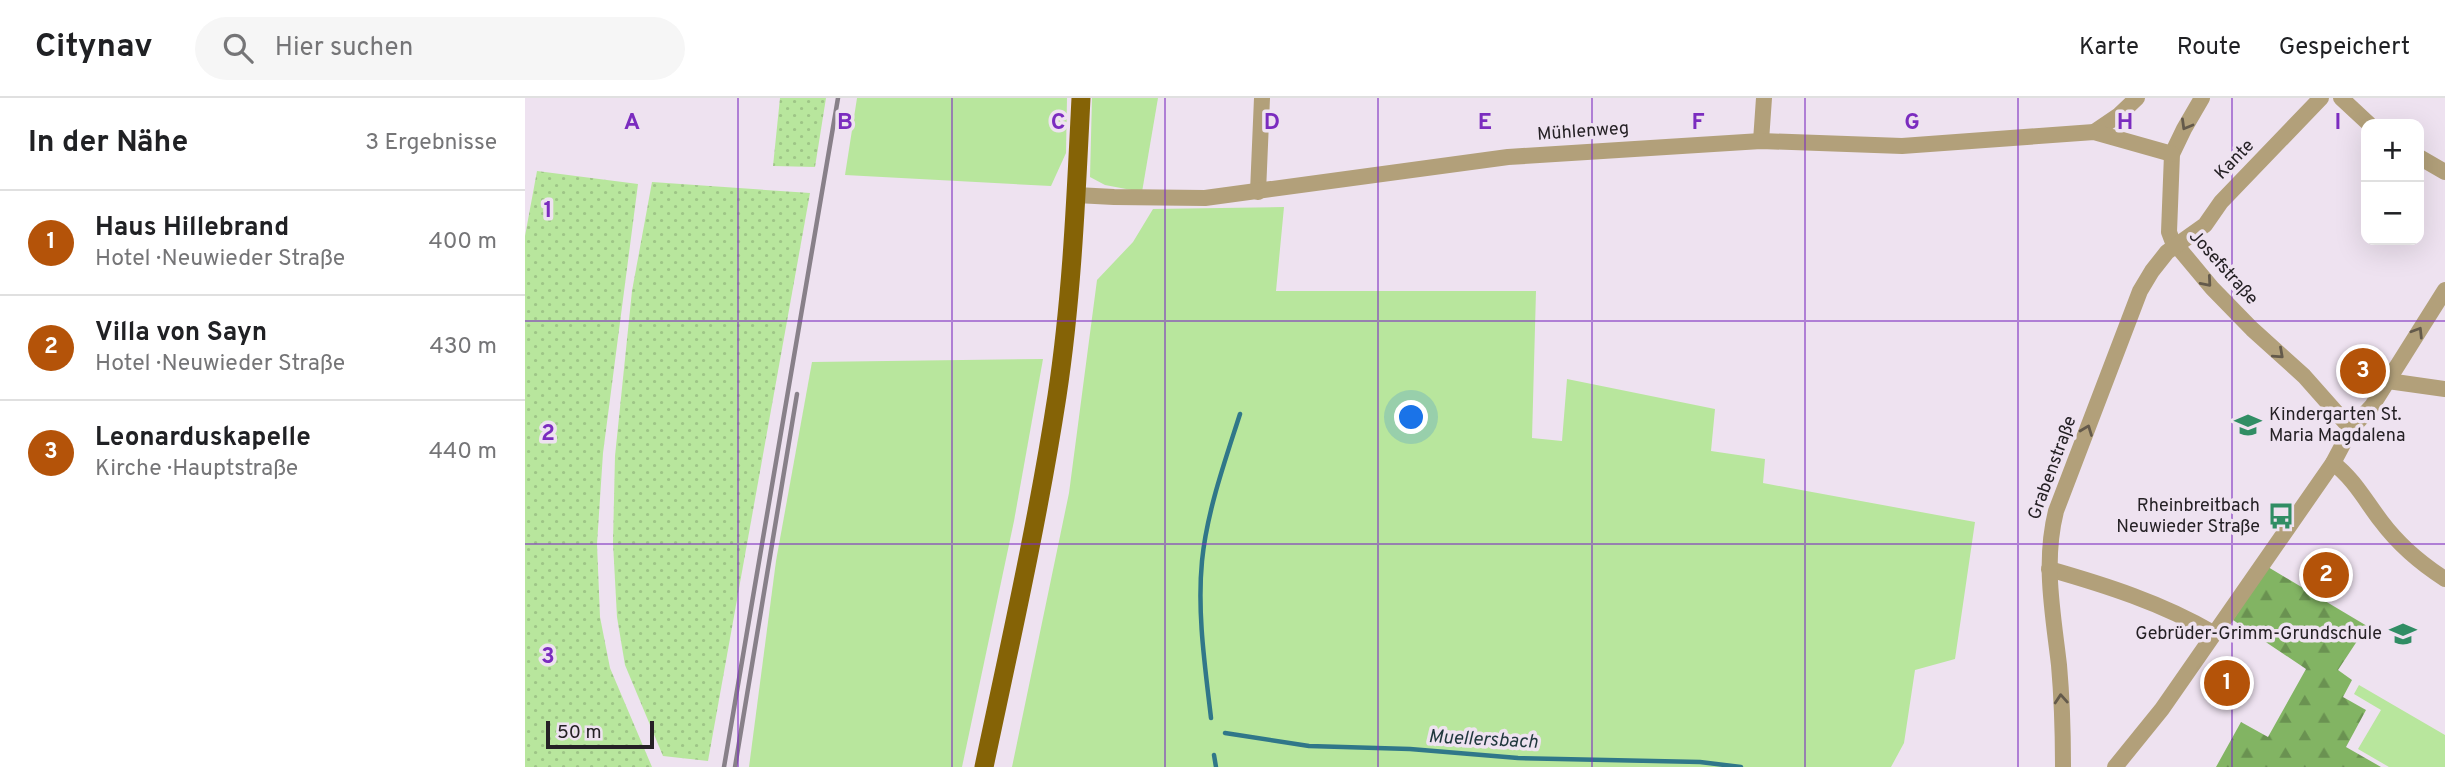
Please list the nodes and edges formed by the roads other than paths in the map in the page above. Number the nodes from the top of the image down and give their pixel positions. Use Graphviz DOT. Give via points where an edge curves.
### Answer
graph roads {
  1 [pos="1081,98"];
  2 [pos="1262,98"];
  3 [pos="1764,98"];
  4 [pos="2137,98"];
  5 [pos="2202,98"];
  6 [pos="2321,98"];
  7 [pos="2341,98"];
  8 [pos="2364,119"];
  9 [pos="2094,132"];
  10 [pos="1761,142"];
  11 [pos="2172,154"];
  12 [pos="2424,160"];
  13 [pos="2445,172"];
  14 [pos="1258,192"];
  15 [pos="1076,195"];
  16 [pos="2176,245"];
  17 [pos="2445,290"];
  18 [pos="2390,377"];
  19 [pos="2445,389"];
  20 [pos="2351,429"];
  21 [pos="2333,463"];
  22 [pos="2049,569"];
  23 [pos="2445,579"];
  24 [pos="2213,633"];
  25 [pos="984,767"];
  26 [pos="2063,767"];
  27 [pos="2115,767"];
  1 -- 15 [label="main road"];
  2 -- 14 [label="street"];
  3 -- 10 [label="street"];
  4 -- 9 [label="street"];
  5 -- 11 [label="street, Josefstraße, one-way"];
  6 -- 16 [label="street, Kante" via="2221,202 2205,225"];
  7 -- 8 [label="street"];
  9 -- 10 [label="street, Mühlenweg" via="1902,146"];
  9 -- 11 [label="street, Mühlenweg"];
  10 -- 14 [label="street, Mühlenweg" via="1508,157"];
  11 -- 16 [label="street, Josefstraße" via="2169,232"];
  12 -- 13 [label="street"];
  14 -- 15 [label="street, Mühlenweg" via="1205,198"];
  15 -- 25 [label="main road" via="1057,394"];
  16 -- 20 [label="street, Josefstraße, one-way" via="2212,288 2304,376"];
  22 -- 16 [label="street, Grabenstraße, one-way" via="2056,511 2136,302 2152,271"];
  18 -- 17 [label="street, one-way"];
  18 -- 19 [label="street"];
  18 -- 20 [label="street"];
  20 -- 21 [label="street"];
  21 -- 23 [label="street" via="2352,479 2408,552"];
  21 -- 24 [label="street"];
  22 -- 24 [label="street" via="2114,587"];
  26 -- 22 [label="street, Grabenstraße, one-way" via="2062,702"];
  24 -- 27 [label="street" via="2162,709"];
}
